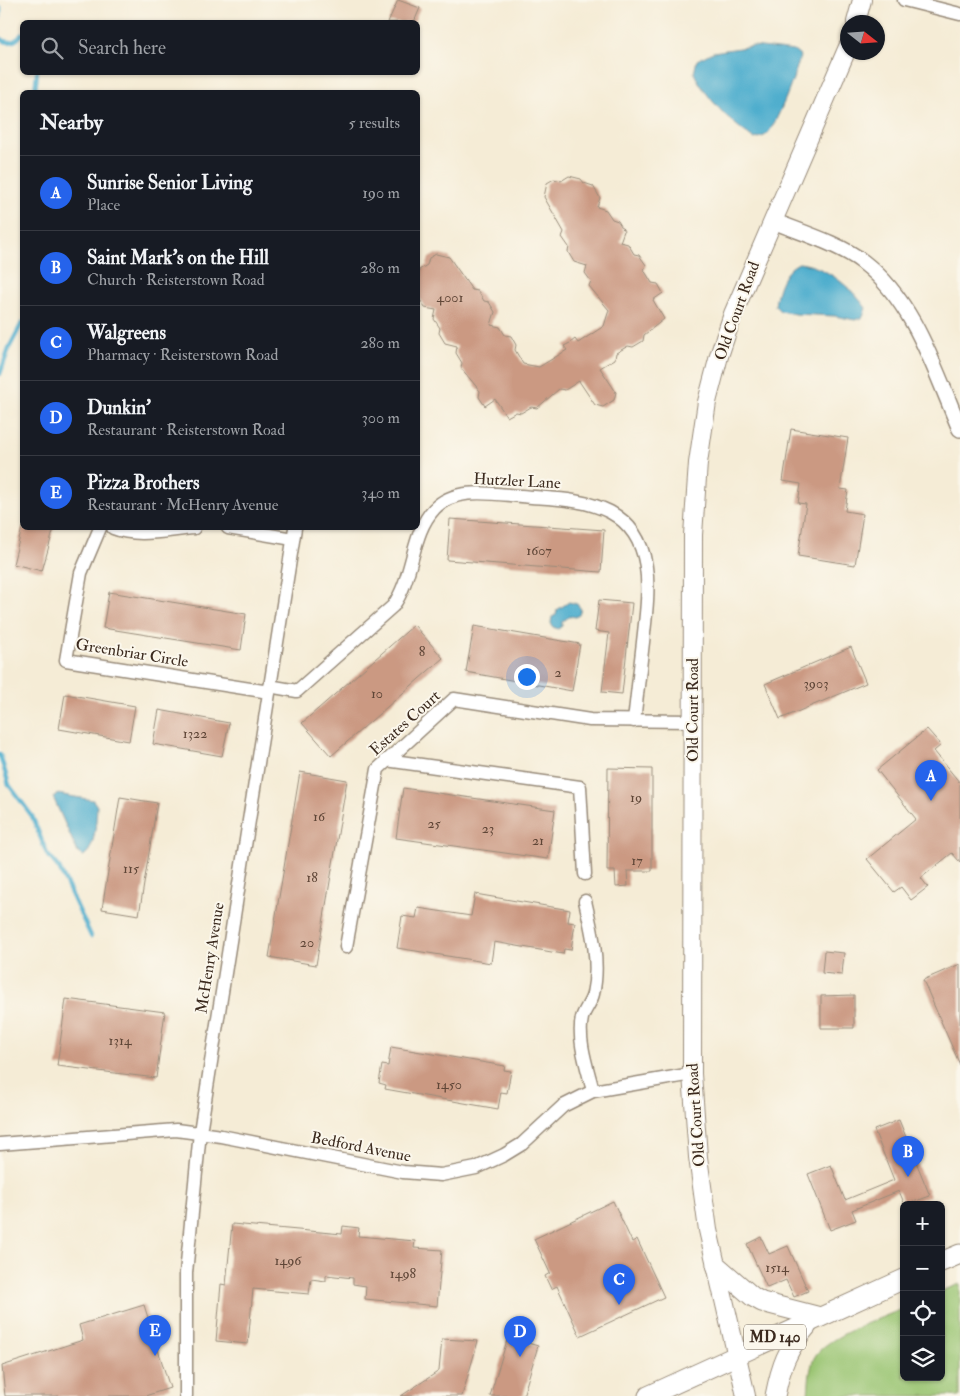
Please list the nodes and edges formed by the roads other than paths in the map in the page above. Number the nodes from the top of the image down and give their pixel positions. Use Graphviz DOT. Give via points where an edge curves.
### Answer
graph roads {
  1 [pos="862,0"];
  2 [pos="904,0"];
  3 [pos="960,14"];
  4 [pos="858,15"];
  5 [pos="842,60"];
  6 [pos="772,221"];
  7 [pos="960,430"];
  8 [pos="99,530"];
  9 [pos="125,530"];
  10 [pos="176,530"];
  11 [pos="254,530"];
  12 [pos="294,533"];
  13 [pos="269,689"];
  14 [pos="634,721"];
  15 [pos="693,721"];
  16 [pos="386,760"];
  17 [pos="585,874"];
  18 [pos="585,901"];
  19 [pos="346,947"];
  20 [pos="692,1074"];
  21 [pos="593,1091"];
  22 [pos="200,1132"];
  23 [pos="0,1144"];
  24 [pos="960,1254"];
  25 [pos="945,1260"];
  26 [pos="716,1265"];
  27 [pos="900,1281"];
  28 [pos="816,1318"];
  29 [pos="737,1355"];
  30 [pos="186,1396"];
  31 [pos="648,1396"];
  32 [pos="746,1396"];
  33 [pos="775,1396"];
  1 -- 4 [label="main road"];
  2 -- 3 [label="street"];
  5 -- 6 [label="main road, Old Court Road"];
  6 -- 7 [label="street" via="863,262 891,288 916,329"];
  6 -- 15 [label="main road, Old Court Road" via="719,356 701,438 693,535"];
  8 -- 13 [label="street, Greenbriar Circle" via="82,573 66,660"];
  9 -- 10 [label="street"];
  11 -- 12 [label="street"];
  12 -- 13 [label="street, McHenry Avenue"];
  13 -- 14 [label="street, Hutzler Lane" via="297,691 393,606 403,592 426,518 446,500 476,493 575,501 609,511 620,518 640,542 646,561 648,600"];
  13 -- 22 [label="street, McHenry Avenue"];
  14 -- 15 [label="street, Estates Court"];
  14 -- 16 [label="street, Estates Court" via="590,720 454,699"];
  15 -- 20 [label="main road, Old Court Road"];
  16 -- 17 [label="street" via="580,787"];
  16 -- 19 [label="street, Estates Court" via="378,769"];
  18 -- 21 [label="street" via="594,938 595,979 590,1005 582,1018 583,1043"];
  20 -- 21 [label="street, Bedford Avenue"];
  20 -- 26 [label="main road, Old Court Road" via="701,1186"];
  21 -- 22 [label="street, Bedford Avenue" via="563,1106 504,1156 482,1166 441,1175 402,1172"];
  22 -- 23 [label="street, Bedford Avenue" via="135,1132"];
  22 -- 30 [label="street, McHenry Avenue" via="186,1273"];
  24 -- 25 [label="main road"];
  26 -- 28 [label="main road" via="762,1302"];
  26 -- 29 [label="main road, Old Court Road"];
  27 -- 28 [label="main road, MD 140"];
  28 -- 29 [label="main road, MD 140"];
  28 -- 33 [label="main road" via="792,1344"];
  29 -- 31 [label="main road, MD 140"];
  29 -- 32 [label="main road, Old Court Road"];
}
